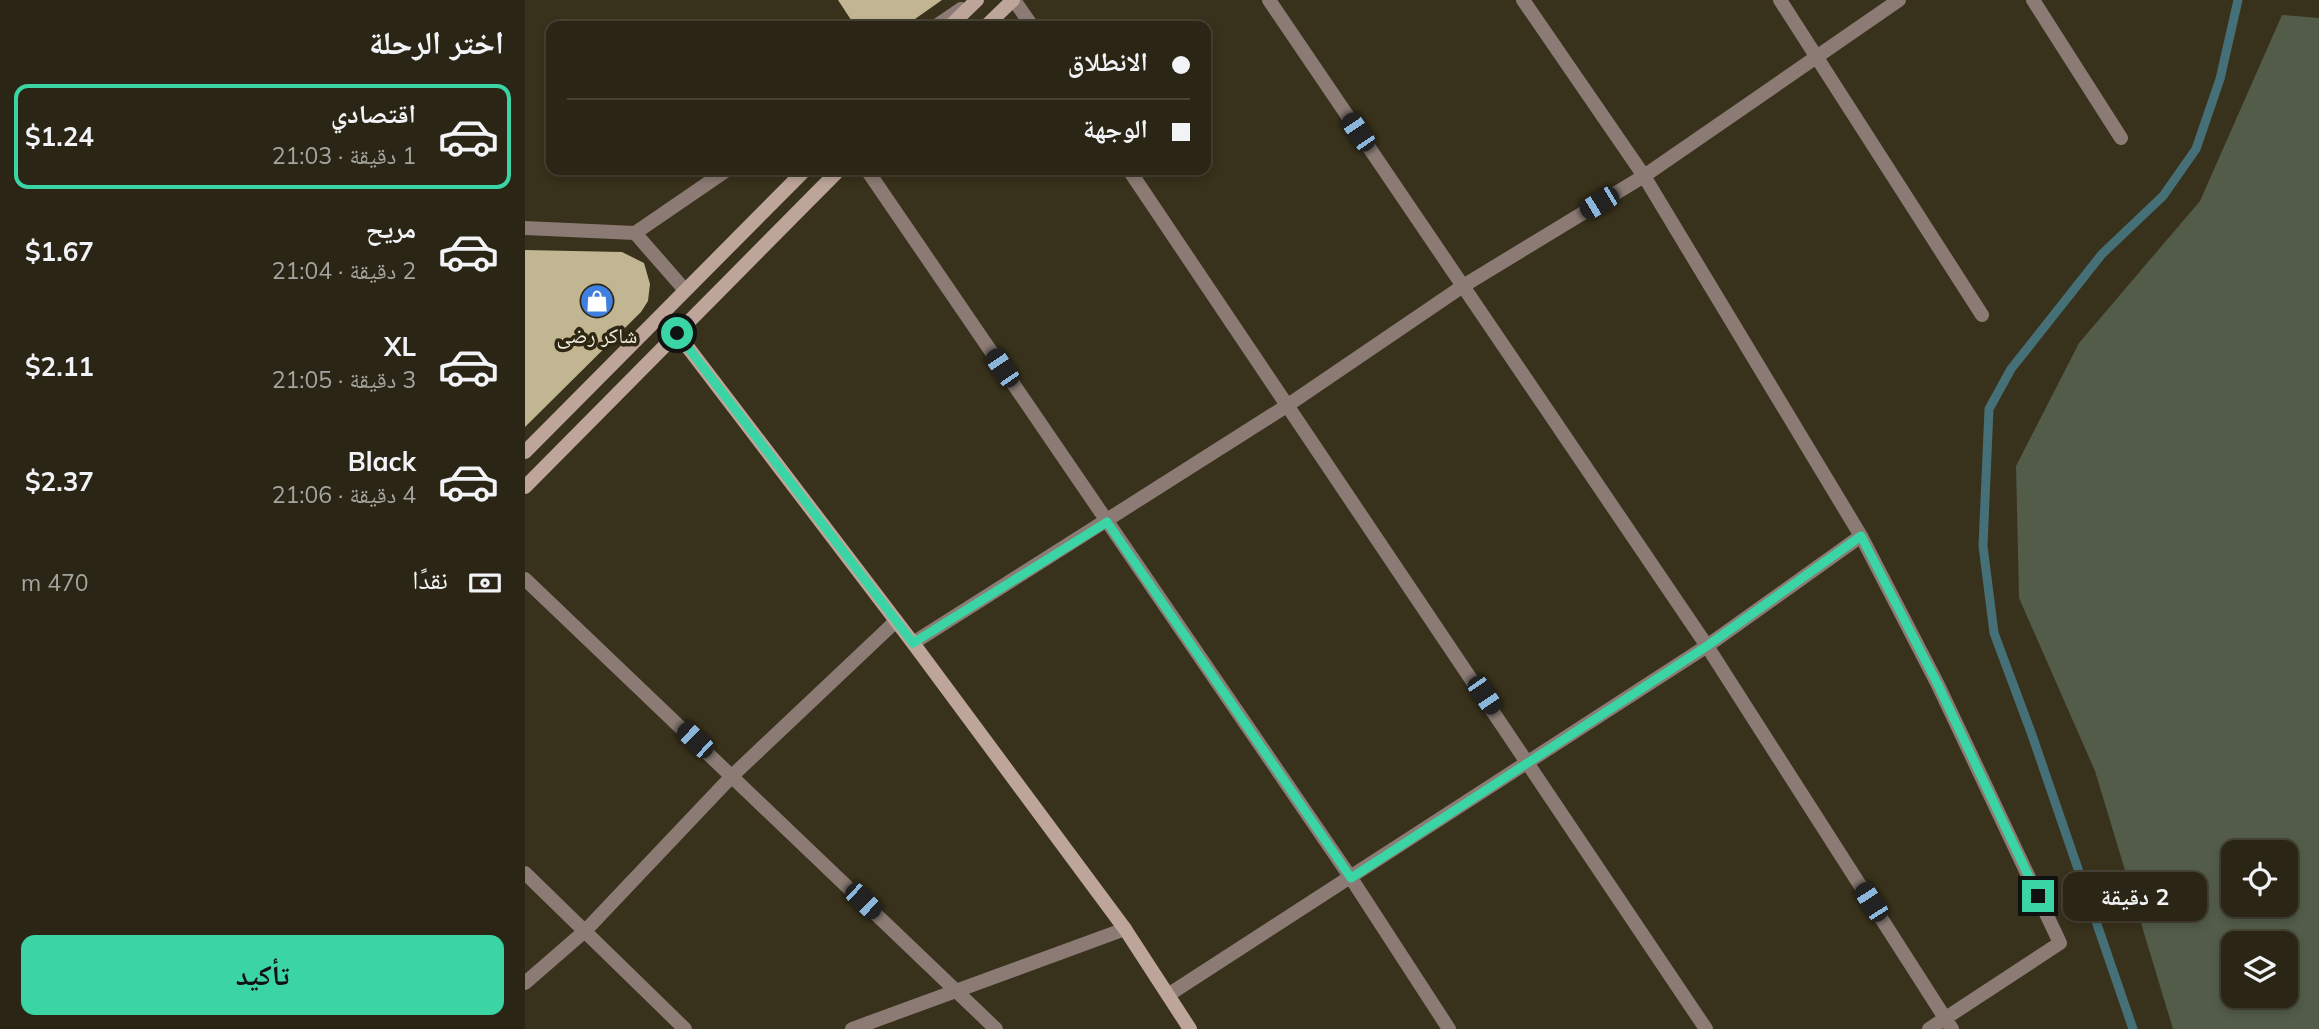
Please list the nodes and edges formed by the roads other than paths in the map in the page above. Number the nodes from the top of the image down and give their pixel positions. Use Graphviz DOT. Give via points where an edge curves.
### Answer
graph roads {
  1 [pos="976,0"];
  2 [pos="1014,0"];
  3 [pos="1269,0"];
  4 [pos="1523,0"];
  5 [pos="1780,0"];
  6 [pos="1899,0"];
  7 [pos="2033,0"];
  8 [pos="944,21"];
  9 [pos="955,21"];
  10 [pos="991,21"];
  11 [pos="1028,21"];
  12 [pos="1817,55"];
  13 [pos="2121,138"];
  14 [pos="720,175"];
  15 [pos="800,175"];
  16 [pos="833,175"];
  17 [pos="870,175"];
  18 [pos="1132,175"];
  19 [pos="1644,176"];
  20 [pos="525,228"];
  21 [pos="635,233"];
  22 [pos="1463,286"];
  23 [pos="684,289"];
  24 [pos="1982,315"];
  25 [pos="677,333"];
  26 [pos="1287,405"];
  27 [pos="525,452"];
  28 [pos="525,487"];
  29 [pos="1107,522"];
  30 [pos="1861,536"];
  31 [pos="525,579"];
  32 [pos="896,621"];
  33 [pos="913,643"];
  34 [pos="1707,646"];
  35 [pos="1529,762"];
  36 [pos="732,776"];
  37 [pos="525,873"];
  38 [pos="1351,878"];
  39 [pos="1125,929"];
  40 [pos="586,930"];
  41 [pos="525,983"];
  42 [pos="956,990"];
  43 [pos="1168,995"];
  44 [pos="1949,1024"];
  45 [pos="685,1029"];
  46 [pos="852,1029"];
  47 [pos="996,1029"];
  48 [pos="1190,1029"];
  49 [pos="1449,1029"];
  50 [pos="1706,1029"];
  51 [pos="1929,1029"];
  1 -- 8 [label="street"];
  1 -- 9 [label="main road"];
  2 -- 10 [label="main road"];
  2 -- 11 [label="street"];
  3 -- 22 [label="street"];
  4 -- 19 [label="street"];
  5 -- 12 [label="street"];
  6 -- 12 [label="street"];
  7 -- 13 [label="street"];
  12 -- 19 [label="street"];
  12 -- 24 [label="street"];
  14 -- 21 [label="street"];
  15 -- 23 [label="main road"];
  16 -- 25 [label="main road"];
  17 -- 29 [label="street"];
  18 -- 26 [label="street"];
  19 -- 22 [label="street"];
  19 -- 30 [label="street"];
  20 -- 21 [label="street"];
  21 -- 23 [label="street"];
  22 -- 26 [label="street"];
  22 -- 34 [label="street"];
  23 -- 27 [label="main road"];
  25 -- 28 [label="main road"];
  25 -- 32 [label="main road"];
  26 -- 29 [label="street"];
  26 -- 35 [label="street"];
  29 -- 33 [label="street"];
  29 -- 38 [label="street"];
  30 -- 34 [label="street"];
  30 -- 44 [label="street" via="1938,685 2060,943"];
  31 -- 36 [label="street"];
  32 -- 33 [label="main road"];
  32 -- 36 [label="street"];
  33 -- 39 [label="main road"];
  34 -- 35 [label="street"];
  34 -- 44 [label="street"];
  35 -- 38 [label="street"];
  35 -- 50 [label="street"];
  36 -- 40 [label="street"];
  36 -- 42 [label="street"];
  37 -- 40 [label="street"];
  38 -- 43 [label="street"];
  38 -- 49 [label="street"];
  39 -- 42 [label="street"];
  39 -- 43 [label="main road"];
  40 -- 41 [label="street"];
  40 -- 45 [label="street"];
  42 -- 46 [label="street"];
  42 -- 47 [label="street"];
  43 -- 48 [label="main road"];
  44 -- 51 [label="street"];
}
